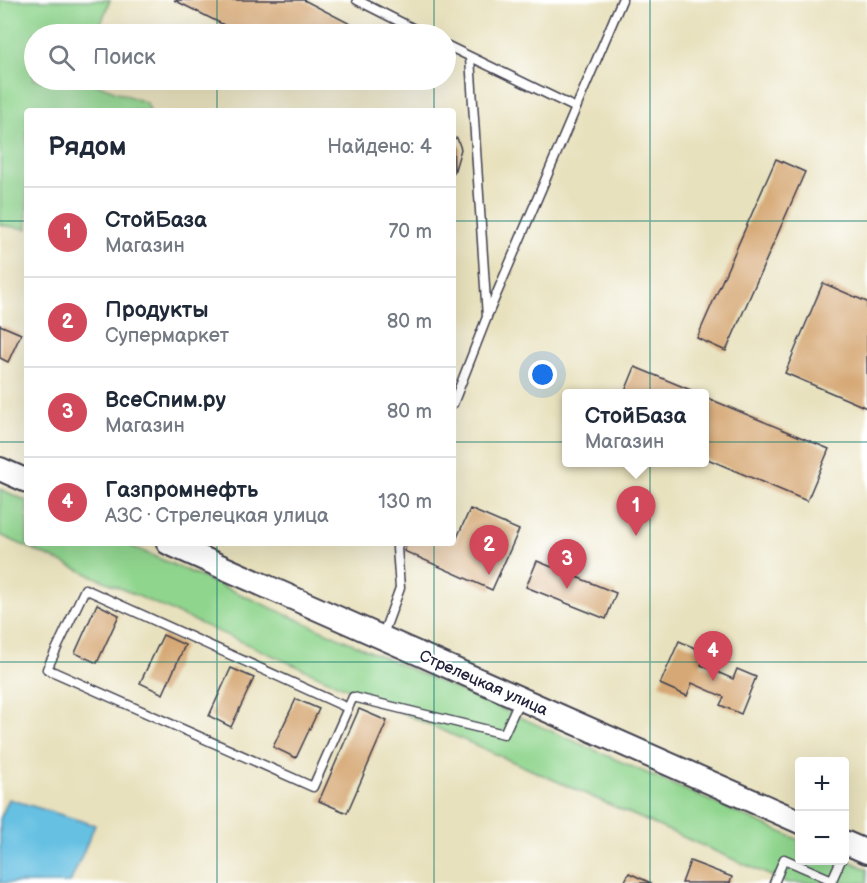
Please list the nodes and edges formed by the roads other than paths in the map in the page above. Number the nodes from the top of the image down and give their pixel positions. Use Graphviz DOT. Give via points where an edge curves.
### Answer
graph roads {
  1 [pos="357,0"];
  2 [pos="622,0"];
  3 [pos="404,24"];
  4 [pos="456,50"];
  5 [pos="470,58"];
  6 [pos="576,108"];
  7 [pos="487,317"];
  8 [pos="456,396"];
  9 [pos="0,469"];
  10 [pos="24,480"];
  11 [pos="175,546"];
  12 [pos="398,546"];
  13 [pos="382,637"];
  14 [pos="520,699"];
  15 [pos="348,708"];
  16 [pos="795,820"];
  17 [pos="795,864"];
  18 [pos="798,865"];
  19 [pos="840,865"];
  20 [pos="774,883"];
  1 -- 3 [label="lane"];
  2 -- 6 [label="lane"];
  4 -- 5 [label="lane"];
  5 -- 6 [label="lane"];
  5 -- 7 [label="lane"];
  6 -- 7 [label="lane"];
  7 -- 8 [label="lane"];
  9 -- 10 [label="main road"];
  11 -- 13 [label="main road, Стрелецкая улица"];
  12 -- 13 [label="lane" via="400,588"];
  13 -- 14 [label="main road, Стрелецкая улица"];
  14 -- 15 [label="lane" via="504,734 352,697"];
  14 -- 16 [label="main road, Стрелецкая улица"];
  15 -- 15 [label="lane" via="313,787 47,669 85,589"];
  17 -- 20 [label="lane" via="784,859"];
  18 -- 19 [label="lane" via="832,880"];
}
